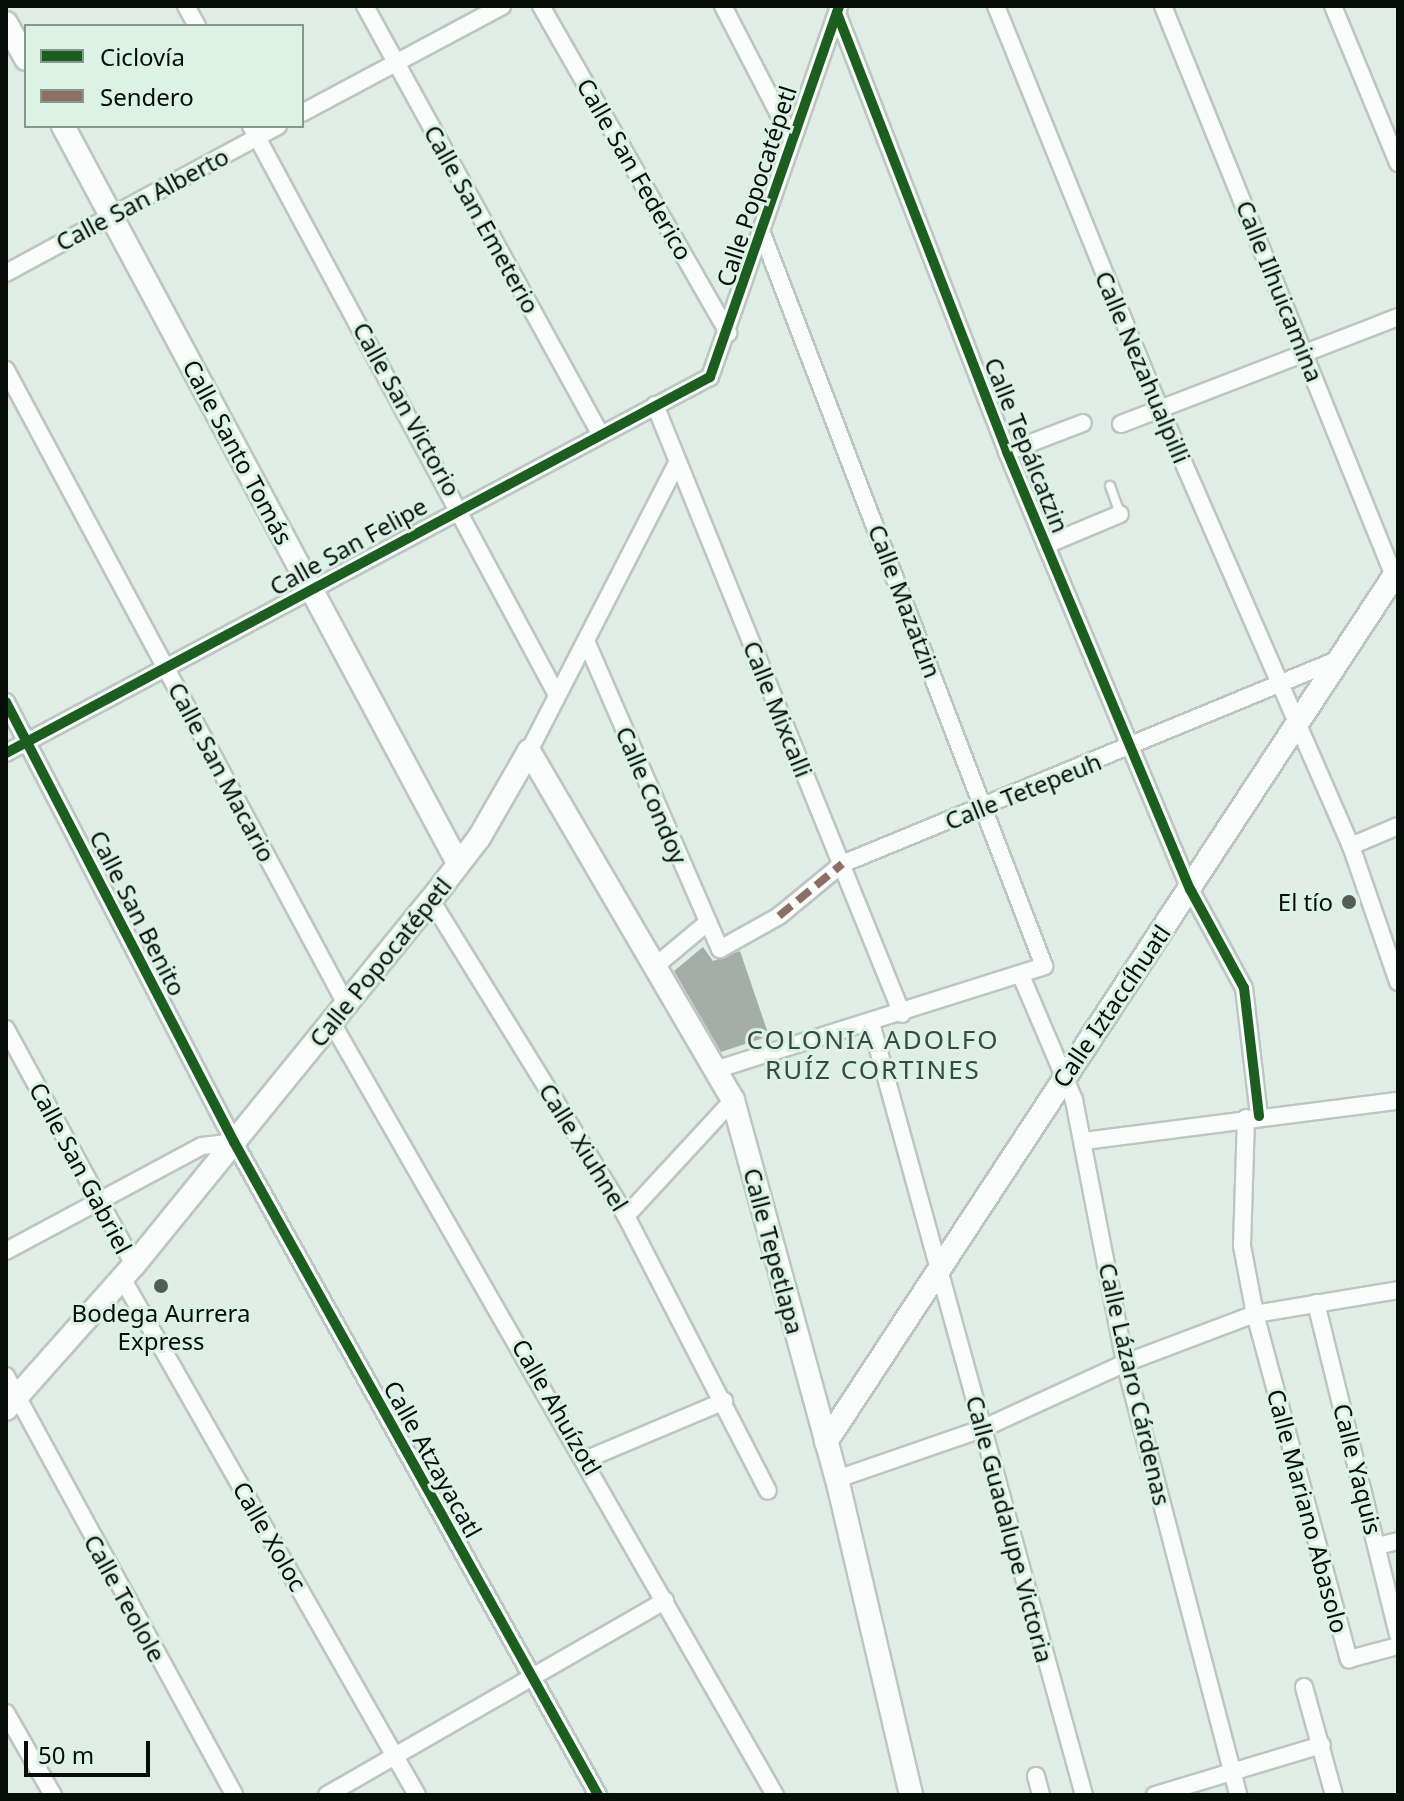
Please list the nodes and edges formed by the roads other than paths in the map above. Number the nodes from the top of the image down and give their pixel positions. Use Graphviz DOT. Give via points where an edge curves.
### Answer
graph roads {
  1 [pos="186,6"];
  2 [pos="365,6"];
  3 [pos="502,6"];
  4 [pos="541,6"];
  5 [pos="723,6"];
  6 [pos="996,6"];
  7 [pos="1163,6"];
  8 [pos="1333,6"];
  9 [pos="838,9"];
  10 [pos="6,23"];
  11 [pos="196,24"];
  12 [pos="24,55"];
  13 [pos="397,64"];
  14 [pos="304,112"];
  15 [pos="64,128"];
  16 [pos="254,131"];
  17 [pos="791,138"];
  18 [pos="1398,163"];
  19 [pos="111,214"];
  20 [pos="763,236"];
  21 [pos="6,273"];
  22 [pos="1398,317"];
  23 [pos="728,333"];
  24 [pos="1306,353"];
  25 [pos="6,370"];
  26 [pos="710,377"];
  27 [pos="655,405"];
  28 [pos="1160,409"];
  29 [pos="1083,423"];
  30 [pos="1121,424"];
  31 [pos="600,433"];
  32 [pos="1007,452"];
  33 [pos="677,463"];
  34 [pos="1110,486"];
  35 [pos="461,507"];
  36 [pos="1120,514"];
  37 [pos="1046,545"];
  38 [pos="1396,573"];
  39 [pos="311,590"];
  40 [pos="586,641"];
  41 [pos="1337,660"];
  42 [pos="167,667"];
  43 [pos="1277,685"];
  44 [pos="557,695"];
  45 [pos="6,702"];
  46 [pos="1294,726"];
  47 [pos="27,741"];
  48 [pos="1131,747"];
  49 [pos="529,751"];
  50 [pos="6,753"];
  51 [pos="986,806"];
  52 [pos="1398,826"];
  53 [pos="1351,846"];
  54 [pos="458,863"];
  55 [pos="842,864"];
  56 [pos="1190,889"];
  57 [pos="431,900"];
  58 [pos="707,923"];
  59 [pos="720,949"];
  60 [pos="653,968"];
  61 [pos="1022,978"];
  62 [pos="1398,982"];
  63 [pos="339,1014"];
  64 [pos="902,1014"];
  65 [pos="871,1023"];
  66 [pos="6,1029"];
  67 [pos="718,1069"];
  68 [pos="1062,1079"];
  69 [pos="733,1100"];
  70 [pos="1398,1101"];
  71 [pos="1253,1117"];
  72 [pos="1084,1141"];
  73 [pos="234,1142"];
  74 [pos="100,1204"];
  75 [pos="626,1216"];
  76 [pos="6,1251"];
  77 [pos="941,1262"];
  78 [pos="128,1271"];
  79 [pos="1398,1290"];
  80 [pos="1316,1303"];
  81 [pos="1255,1314"];
  82 [pos="1125,1363"];
  83 [pos="6,1376"];
  84 [pos="724,1401"];
  85 [pos="11,1405"];
  86 [pos="984,1428"];
  87 [pos="826,1442"];
  88 [pos="587,1459"];
  89 [pos="837,1479"];
  90 [pos="768,1491"];
  91 [pos="1398,1541"];
  92 [pos="1377,1546"];
  93 [pos="665,1601"];
  94 [pos="1398,1635"];
  95 [pos="1398,1646"];
  96 [pos="531,1677"];
  97 [pos="1304,1687"];
  98 [pos="6,1713"];
  99 [pos="1322,1745"];
  100 [pos="395,1757"];
  101 [pos="1232,1772"];
  102 [pos="1036,1776"];
  103 [pos="53,1795"];
  104 [pos="234,1795"];
  105 [pos="327,1795"];
  106 [pos="417,1795"];
  107 [pos="598,1795"];
  108 [pos="775,1795"];
  109 [pos="911,1795"];
  110 [pos="1041,1795"];
  111 [pos="1084,1795"];
  112 [pos="1155,1795"];
  113 [pos="1238,1795"];
  114 [pos="1334,1795"];
  1 -- 11 [label="street"];
  2 -- 13 [label="street, Calle San Emeterio"];
  3 -- 13 [label="street"];
  4 -- 23 [label="street, Calle San Federico"];
  5 -- 17 [label="street"];
  6 -- 28 [label="street, Calle Nezahualpilli"];
  7 -- 24 [label="street, Calle Ilhuicamina"];
  8 -- 18 [label="street"];
  9 -- 17 [label="street, Calle Popocatépetl"];
  9 -- 32 [label="street, Calle Tepálcatzin"];
  10 -- 12 [label="street"];
  13 -- 14 [label="street"];
  13 -- 31 [label="street, Calle San Emeterio"];
  15 -- 19 [label="street, Calle Santo Tomás"];
  16 -- 19 [label="street, Calle San Alberto"];
  16 -- 35 [label="street, Calle San Victorio"];
  17 -- 20 [label="street, Calle Popocatépetl"];
  19 -- 21 [label="street, Calle San Alberto"];
  19 -- 39 [label="street, Calle Santo Tomás"];
  20 -- 23 [label="street, Calle Popocatépetl"];
  20 -- 51 [label="street, Calle Mazatzin"];
  22 -- 24 [label="street"];
  23 -- 26 [label="street, Calle Popocatépetl"];
  24 -- 28 [label="street"];
  24 -- 38 [label="street, Calle Ilhuicamina"];
  25 -- 42 [label="street, Calle San Macario"];
  26 -- 27 [label="street, Calle San Felipe"];
  27 -- 31 [label="street, Calle San Felipe"];
  27 -- 33 [label="street, Calle Mixcalli"];
  28 -- 30 [label="street"];
  28 -- 43 [label="street, Calle Nezahualpilli"];
  29 -- 32 [label="street"];
  31 -- 35 [label="street, Calle San Felipe"];
  32 -- 37 [label="street, Calle Tepálcatzin"];
  33 -- 40 [label="street, Calle Popocatépetl"];
  33 -- 55 [label="street, Calle Mixcalli"];
  34 -- 36 [label="lane"];
  35 -- 39 [label="street, Calle San Felipe"];
  35 -- 44 [label="street, Calle San Victorio"];
  36 -- 37 [label="street"];
  37 -- 48 [label="street, Calle Tepálcatzin"];
  38 -- 41 [label="street, Calle Iztaccíhuatl"];
  39 -- 42 [label="street, Calle San Felipe"];
  39 -- 54 [label="street, Calle Santo Tomás"];
  40 -- 44 [label="street, Calle Popocatépetl"];
  40 -- 58 [label="street, Calle Condoy"];
  41 -- 43 [label="street, Calle Tetepeuh"];
  41 -- 46 [label="street, Calle Iztaccíhuatl"];
  42 -- 47 [label="street, Calle San Felipe"];
  42 -- 63 [label="street, Calle San Macario"];
  43 -- 46 [label="street, Calle Nezahualpilli"];
  43 -- 48 [label="street, Calle Tetepeuh"];
  44 -- 49 [label="street, Calle Popocatépetl"];
  45 -- 47 [label="street, Calle San Benito"];
  46 -- 53 [label="street, Calle Nezahualpilli"];
  46 -- 56 [label="street, Calle Iztaccíhuatl"];
  47 -- 50 [label="street, Calle San Felipe"];
  47 -- 73 [label="street, Calle San Benito"];
  48 -- 51 [label="street, Calle Tetepeuh"];
  48 -- 56 [label="street, Calle Tepálcatzin"];
  49 -- 54 [label="street, Calle Popocatépetl"];
  49 -- 60 [label="street, Calle Tepetlapa"];
  51 -- 55 [label="street, Calle Tetepeuh"];
  51 -- 61 [label="street, Calle Mazatzin" via="1044,966"];
  52 -- 53 [label="street"];
  53 -- 62 [label="street, Calle Nezahualpilli"];
  54 -- 57 [label="street, Calle Popocatépetl"];
  55 -- 59 [label="street, Calle Tetepeuh" via="779,916"];
  55 -- 64 [label="street, Calle Mixcalli"];
  56 -- 68 [label="street, Calle Iztaccíhuatl"];
  56 -- 71 [label="street, Calle Tepálcatzin" via="1244,988"];
  57 -- 63 [label="street, Calle Popocatépetl"];
  57 -- 75 [label="street, Calle Xiuhnel"];
  58 -- 59 [label="street, Calle Condoy"];
  58 -- 60 [label="street"];
  60 -- 67 [label="street, Calle Tepetlapa"];
  61 -- 64 [label="street"];
  61 -- 68 [label="street, Calle Lázaro Cárdenas"];
  63 -- 73 [label="street, Calle Popocatépetl"];
  63 -- 88 [label="street, Calle Ahuízotl"];
  64 -- 65 [label="street"];
  65 -- 67 [label="street"];
  65 -- 77 [label="street"];
  66 -- 74 [label="street, Calle San Gabriel"];
  67 -- 69 [label="street, Calle Tepetlapa"];
  68 -- 72 [label="street, Calle Lázaro Cárdenas"];
  68 -- 77 [label="street, Calle Iztaccíhuatl"];
  69 -- 75 [label="street"];
  69 -- 87 [label="street, Calle Tepetlapa"];
  70 -- 71 [label="street"];
  71 -- 72 [label="street"];
  71 -- 81 [label="street, Calle Tepálcatzin" via="1242,1246"];
  72 -- 82 [label="street, Calle Lázaro Cárdenas"];
  73 -- 74 [label="street" via="202,1146"];
  73 -- 78 [label="street, Calle Popocatépetl"];
  73 -- 96 [label="street, Calle Atzayacatl"];
  74 -- 76 [label="street"];
  74 -- 78 [label="street, Calle San Gabriel"];
  75 -- 84 [label="street, Calle Xiuhnel"];
  77 -- 86 [label="street, Calle Guadalupe Victoria"];
  77 -- 87 [label="street, Calle Iztaccíhuatl"];
  78 -- 85 [label="street, Calle Popocatépetl"];
  78 -- 100 [label="street, Calle Xoloc"];
  79 -- 80 [label="street"];
  80 -- 81 [label="street"];
  80 -- 92 [label="street, Calle Yaquis"];
  81 -- 82 [label="street"];
  81 -- 95 [label="street, Calle Mariano Abasolo" via="1349,1659"];
  82 -- 86 [label="street"];
  82 -- 101 [label="street, Calle Lázaro Cárdenas"];
  83 -- 85 [label="street, Calle Teolole"];
  84 -- 88 [label="street"];
  84 -- 90 [label="street, Calle Xiuhnel"];
  85 -- 104 [label="street, Calle Teolole"];
  86 -- 89 [label="street"];
  86 -- 111 [label="street, Calle Guadalupe Victoria"];
  87 -- 89 [label="street, Calle Tepetlapa"];
  88 -- 93 [label="street, Calle Ahuízotl"];
  89 -- 109 [label="street, Calle Tepetlapa"];
  91 -- 92 [label="street"];
  92 -- 94 [label="street, Calle Yaquis"];
  93 -- 96 [label="street"];
  93 -- 108 [label="street, Calle Ahuízotl"];
  96 -- 100 [label="street"];
  96 -- 107 [label="street, Calle Atzayacatl"];
  97 -- 99 [label="street"];
  98 -- 103 [label="street"];
  99 -- 101 [label="street"];
  99 -- 114 [label="street"];
  100 -- 105 [label="street"];
  100 -- 106 [label="street, Calle Xoloc"];
  101 -- 112 [label="street"];
  101 -- 113 [label="street, Calle Lázaro Cárdenas"];
  102 -- 110 [label="street"];
}
